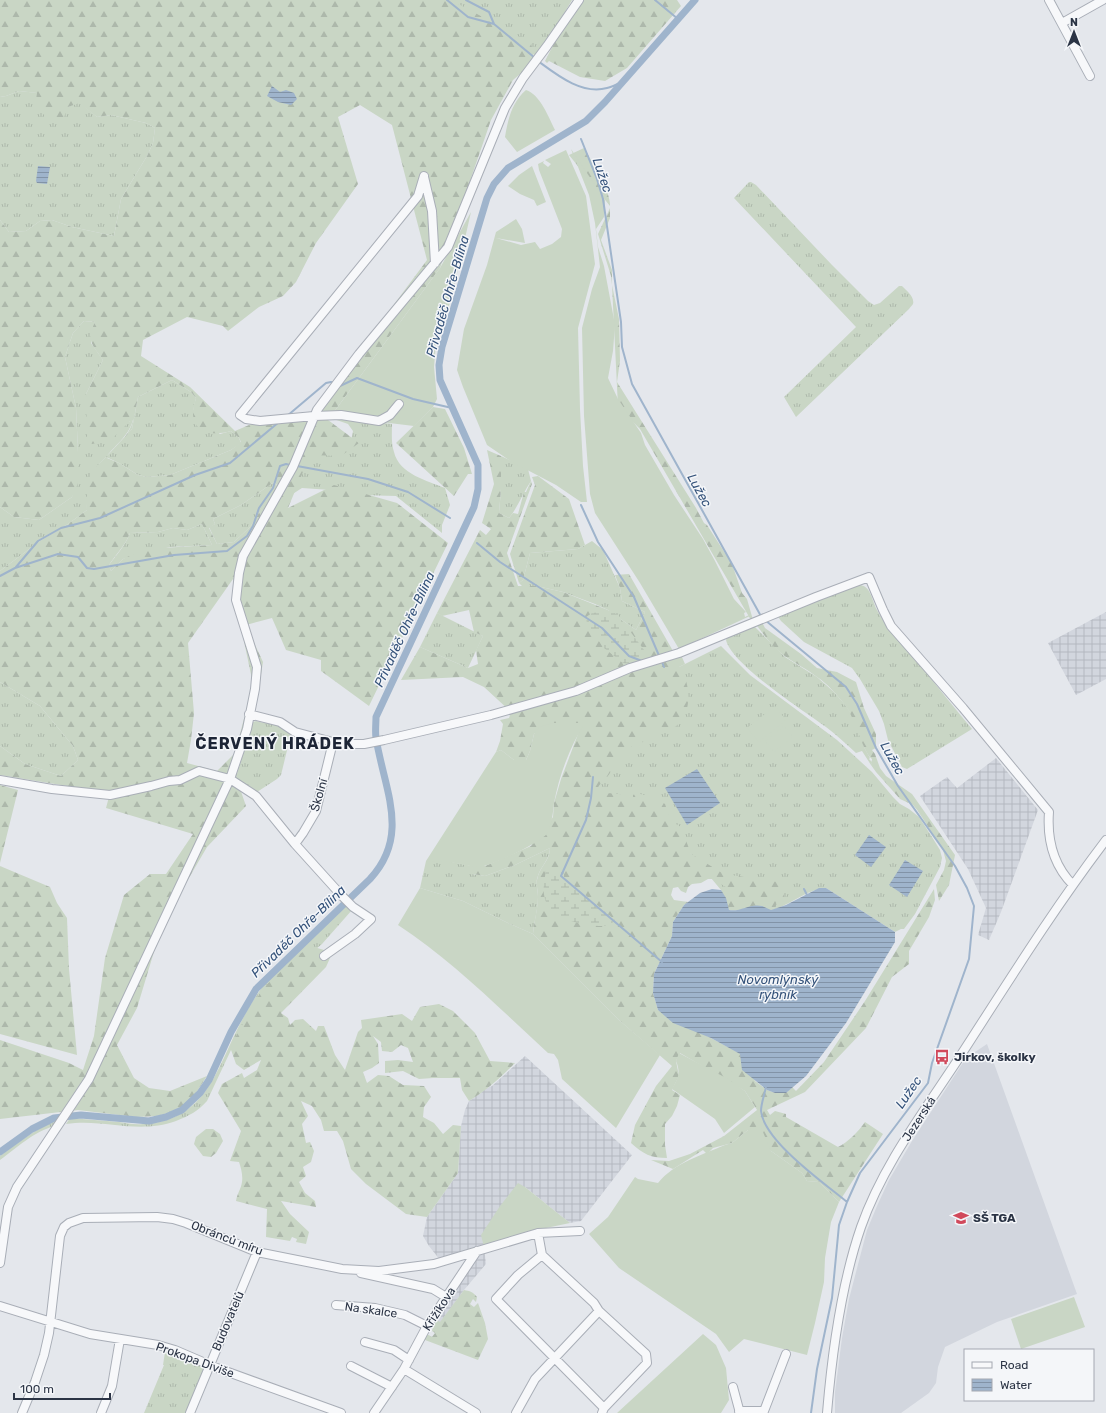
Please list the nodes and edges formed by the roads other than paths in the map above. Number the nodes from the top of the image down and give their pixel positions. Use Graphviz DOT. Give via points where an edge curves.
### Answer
graph roads {
  1 [pos="579,0"];
  2 [pos="1050,0"];
  3 [pos="1103,0"];
  4 [pos="1062,23"];
  5 [pos="1090,76"];
  6 [pos="435,263"];
  7 [pos="398,404"];
  8 [pos="314,416"];
  9 [pos="249,714"];
  10 [pos="333,742"];
  11 [pos="230,779"];
  12 [pos="0,780"];
  13 [pos="1106,840"];
  14 [pos="296,844"];
  15 [pos="1073,884"];
  16 [pos="324,956"];
  17 [pos="580,1231"];
  18 [pos="538,1233"];
  19 [pos="477,1251"];
  20 [pos="257,1252"];
  21 [pos="542,1255"];
  22 [pos="0,1263"];
  23 [pos="355,1271"];
  24 [pos="446,1297"];
  25 [pos="336,1305"];
  26 [pos="0,1306"];
  27 [pos="599,1311"];
  28 [pos="50,1321"];
  29 [pos="427,1326"];
  30 [pos="120,1339"];
  31 [pos="364,1342"];
  32 [pos="786,1354"];
  33 [pos="555,1358"];
  34 [pos="409,1360"];
  35 [pos="209,1365"];
  36 [pos="351,1366"];
  37 [pos="404,1370"];
  38 [pos="392,1387"];
  39 [pos="733,1387"];
  40 [pos="603,1410"];
  41 [pos="827,1410"];
  42 [pos="740,1412"];
  43 [pos="22,1413"];
  44 [pos="101,1413"];
  45 [pos="190,1413"];
  46 [pos="341,1413"];
  47 [pos="374,1413"];
  48 [pos="476,1413"];
  49 [pos="516,1413"];
  1 -- 6 [label="street" via="505,108 448,247"];
  2 -- 4 [label="street"];
  3 -- 4 [label="street"];
  4 -- 5 [label="street"];
  6 -- 8 [label="street" via="359,354"];
  6 -- 8 [label="street" via="432,211 424,176 418,196 240,414 246,419 260,421"];
  7 -- 8 [label="street" via="390,415 379,421 341,415"];
  8 -- 9 [label="street" via="293,467 243,556 239,573 236,600 257,667"];
  9 -- 10 [label="street" via="280,722 294,732"];
  9 -- 11 [label="street" via="247,729"];
  10 -- 14 [label="street, Školní" via="316,811"];
  10 -- 15 [label="street" via="369,744 491,715 576,691 869,577 891,626 1049,812 1048,825 1056,864"];
  11 -- 12 [label="street" via="199,771 180,780 169,780 110,795"];
  11 -- 14 [label="street" via="256,796"];
  11 -- 22 [label="street" via="90,1079 17,1187 8,1207"];
  13 -- 15 [label="street, Jezerská"];
  14 -- 16 [label="street" via="342,896 371,919"];
  15 -- 41 [label="street, Jezerská" via="904,1141 873,1198 848,1270"];
  17 -- 18 [label="street, Obránců míru"];
  18 -- 19 [label="street, Obránců míru"];
  18 -- 21 [label="street"];
  19 -- 23 [label="street, Obránců míru" via="434,1264"];
  19 -- 24 [label="street, Křižíkova"];
  20 -- 23 [label="street, Obránců míru"];
  20 -- 28 [label="street, Obránců míru" via="173,1219 152,1216 75,1220 64,1227 60,1236"];
  20 -- 35 [label="street, Budovatelů"];
  21 -- 27 [label="street" via="594,1303"];
  21 -- 33 [label="street" via="518,1275 496,1299"];
  23 -- 24 [label="street" via="433,1289"];
  24 -- 29 [label="street, Křižíkova"];
  25 -- 29 [label="street, Na skalce" via="375,1308 405,1315"];
  26 -- 28 [label="street, Prokopa Diviše"];
  27 -- 33 [label="street"];
  27 -- 40 [label="street" via="646,1354 647,1359 647,1363"];
  28 -- 30 [label="street, Prokopa Diviše" via="90,1334"];
  28 -- 43 [label="street, Obránců míru" via="44,1355"];
  29 -- 34 [label="street, Křižíkova"];
  30 -- 35 [label="street, Prokopa Diviše" via="158,1345"];
  30 -- 44 [label="street" via="112,1386"];
  31 -- 34 [label="street" via="394,1350"];
  32 -- 42 [label="street" via="764,1411"];
  33 -- 40 [label="street"];
  33 -- 49 [label="street" via="535,1379"];
  34 -- 37 [label="street, Křižíkova"];
  35 -- 45 [label="street, Budovatelů"];
  35 -- 46 [label="street, Prokopa Diviše"];
  36 -- 38 [label="street"];
  37 -- 38 [label="street, Křižíkova"];
  37 -- 48 [label="street"];
  38 -- 47 [label="street, Křižíkova"];
  39 -- 42 [label="street"];
}
